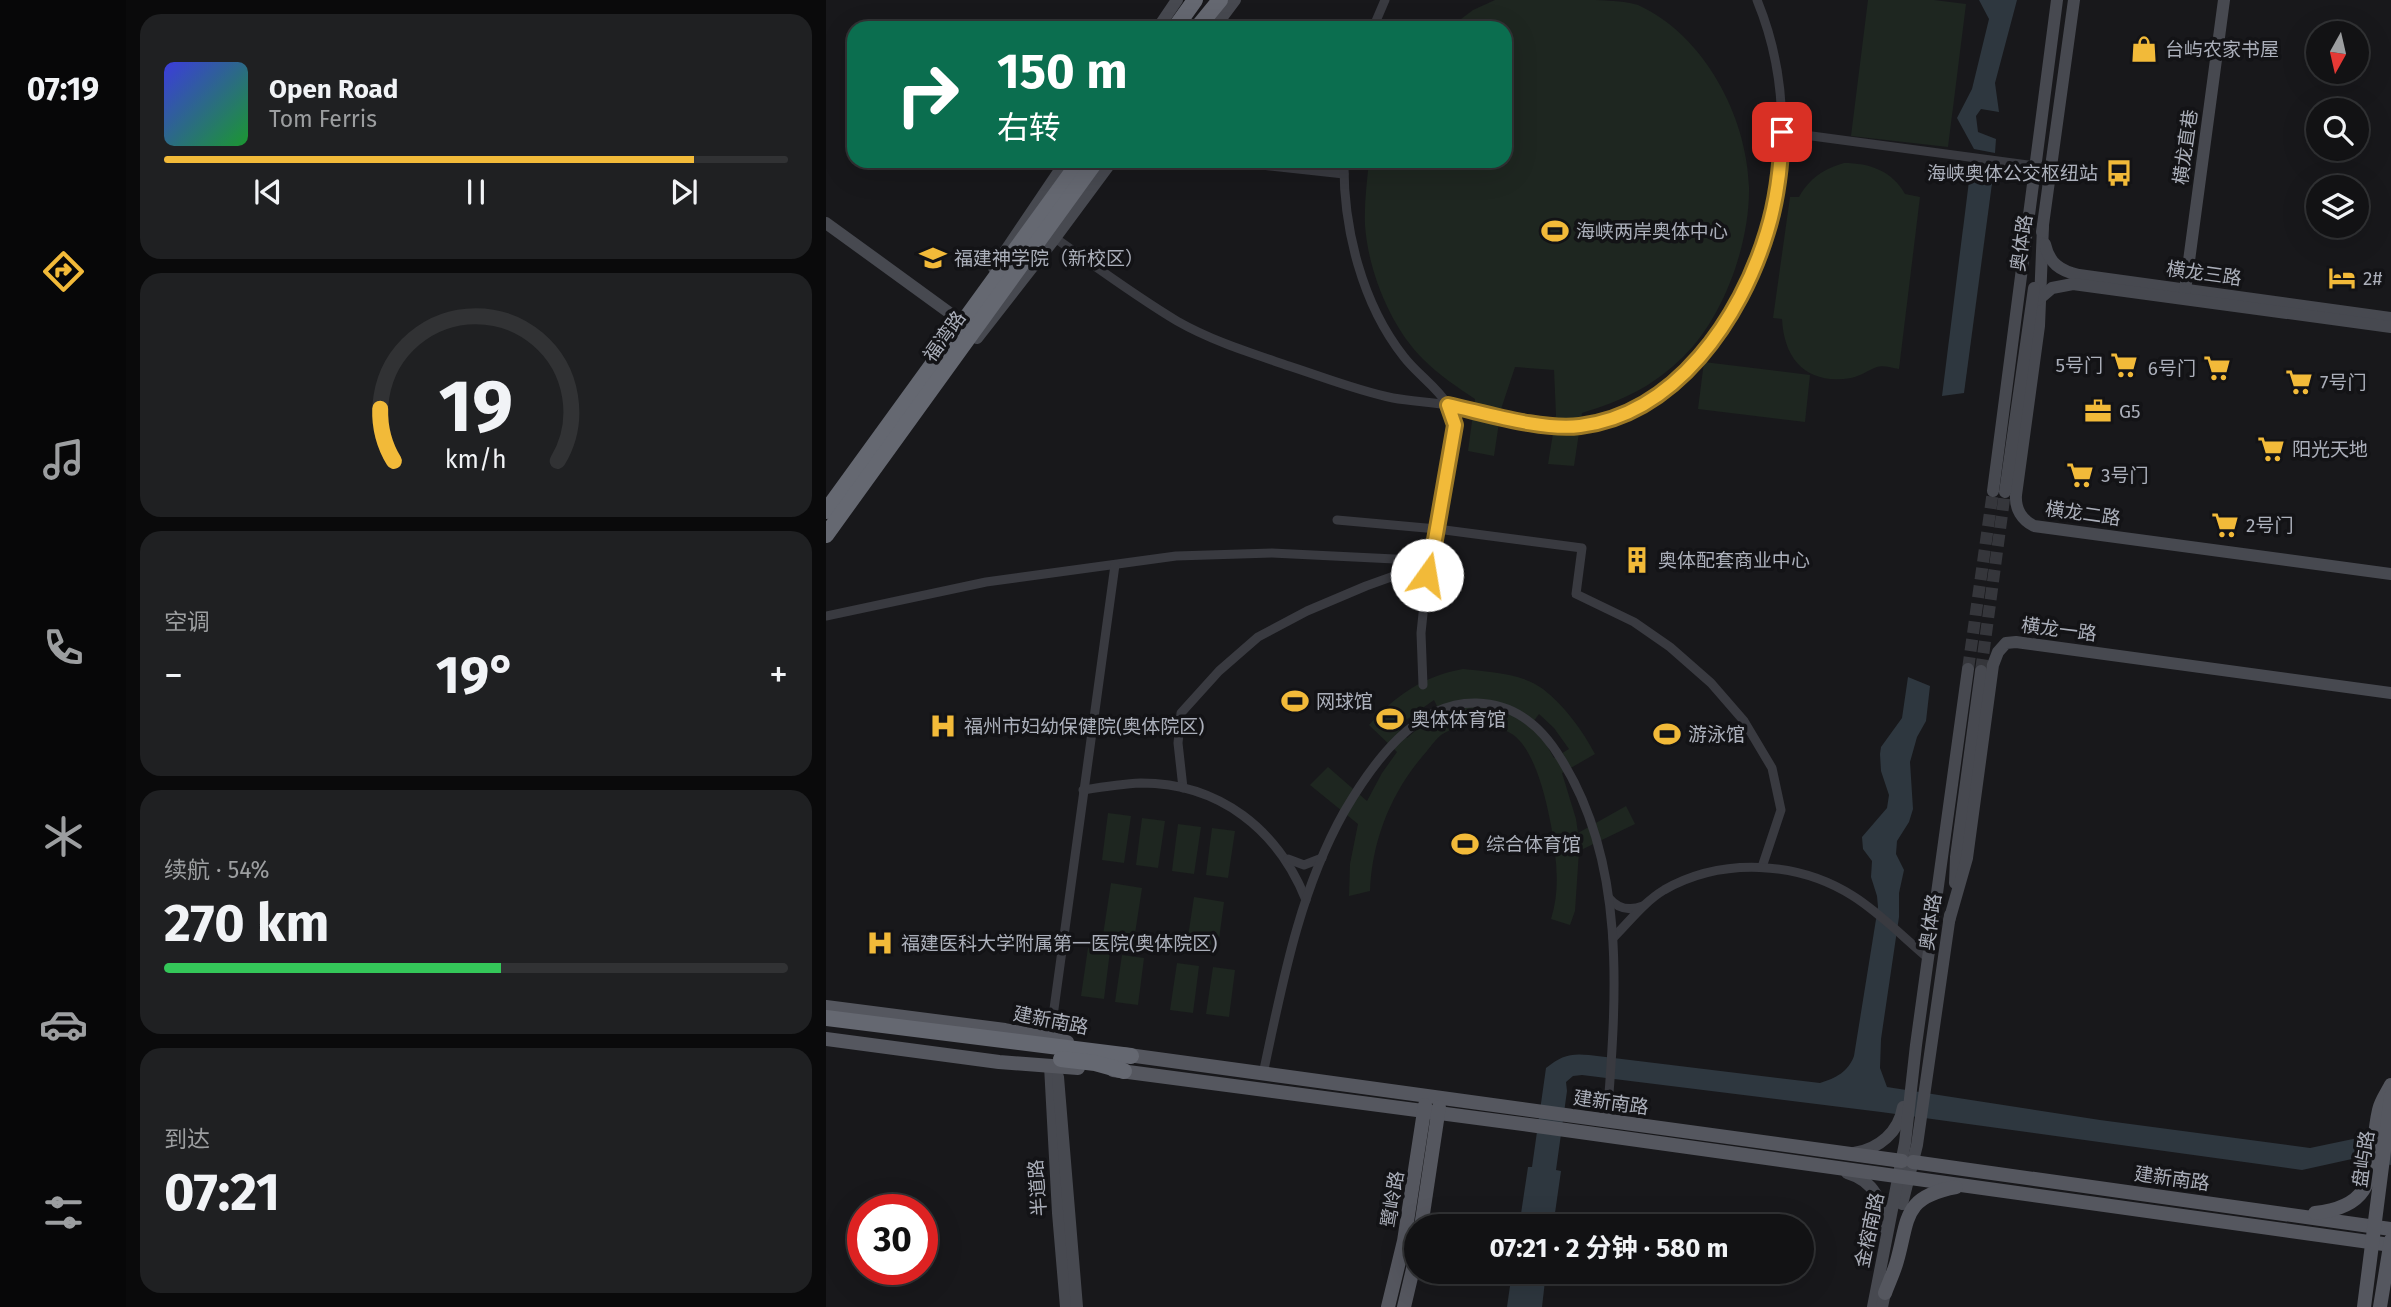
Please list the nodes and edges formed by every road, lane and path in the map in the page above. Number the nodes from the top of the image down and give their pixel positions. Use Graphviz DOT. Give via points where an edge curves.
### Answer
graph roads {
  1 [pos="1177,0"];
  2 [pos="1195,0"];
  3 [pos="1214,0"];
  4 [pos="1220,0"];
  5 [pos="1235,0"];
  6 [pos="1385,0"];
  7 [pos="1757,0"];
  8 [pos="2057,0"];
  9 [pos="2074,0"];
  10 [pos="2224,0"];
  11 [pos="1163,21"];
  12 [pos="1180,21"];
  13 [pos="1200,21"];
  14 [pos="1201,21"];
  15 [pos="1219,21"];
  16 [pos="1376,21"];
  17 [pos="1782,132"];
  18 [pos="2034,166"];
  19 [pos="1061,168"];
  20 [pos="1075,168"];
  21 [pos="1091,168"];
  22 [pos="1107,168"];
  23 [pos="1289,168"];
  24 [pos="1344,168"];
  25 [pos="2051,168"];
  26 [pos="1344,174"];
  27 [pos="826,223"];
  28 [pos="2043,226"];
  29 [pos="1055,239"];
  30 [pos="2185,294"];
  31 [pos="2040,298"];
  32 [pos="2031,308"];
  33 [pos="2391,318"];
  34 [pos="958,319"];
  35 [pos="2391,327"];
  36 [pos="1448,405"];
  37 [pos="826,502"];
  38 [pos="826,510"];
  39 [pos="1337,520"];
  40 [pos="1437,529"];
  41 [pos="826,535"];
  42 [pos="826,545"];
  43 [pos="1115,565"];
  44 [pos="1424,565"];
  45 [pos="2391,574"];
  46 [pos="826,616"];
  47 [pos="1423,685"];
  48 [pos="2391,692"];
  49 [pos="1183,788"];
  50 [pos="1083,790"];
  51 [pos="1284,856"];
  52 [pos="1322,858"];
  53 [pos="1762,867"];
  54 [pos="1608,895"];
  55 [pos="1306,900"];
  56 [pos="1645,905"];
  57 [pos="1950,921"];
  58 [pos="1613,938"];
  59 [pos="1927,958"];
  60 [pos="826,1007"];
  61 [pos="826,1018"];
  62 [pos="826,1028"];
  63 [pos="1050,1038"];
  64 [pos="826,1039"];
  65 [pos="1916,1045"];
  66 [pos="1127,1064"];
  67 [pos="1054,1066"];
  68 [pos="1263,1074"];
  69 [pos="2391,1085"];
  70 [pos="2391,1096"];
  71 [pos="1434,1097"];
  72 [pos="1431,1112"];
  73 [pos="1538,1119"];
  74 [pos="1607,1121"];
  75 [pos="1847,1153"];
  76 [pos="1809,1164"];
  77 [pos="1906,1169"];
  78 [pos="1968,1185"];
  79 [pos="1422,1214"];
  80 [pos="2295,1214"];
  81 [pos="2373,1226"];
  82 [pos="2391,1229"];
  83 [pos="1886,1239"];
  84 [pos="2371,1241"];
  85 [pos="2391,1243"];
  86 [pos="1409,1284"];
  87 [pos="1884,1300"];
  88 [pos="1066,1307"];
  89 [pos="1077,1307"];
  90 [pos="1388,1307"];
  91 [pos="1404,1307"];
  92 [pos="1873,1307"];
  93 [pos="2364,1307"];
  94 [pos="2380,1307"];
  1 -- 11 [label="main road"];
  2 -- 12 [label="highway"];
  3 -- 13 [label="highway"];
  4 -- 14 [label="highway"];
  5 -- 15 [label="main road"];
  6 -- 16 [label="street"];
  7 -- 17 [label="street" via="1775,62"];
  8 -- 18 [label="main road, 奥体路"];
  9 -- 25 [label="main road, 奥体路"];
  10 -- 30 [label="main road, 横龙直巷"];
  17 -- 18 [label="street"];
  17 -- 36 [label="street" via="1774,203 1753,270 1710,344 1665,390 1629,411 1572,427"];
  18 -- 25 [label="street"];
  18 -- 32 [label="main road, 奥体路" via="1999,492"];
  19 -- 34 [label="main road"];
  20 -- 38 [label="highway, 福湾路"];
  21 -- 41 [label="highway, 福湾路"];
  22 -- 29 [label="main road"];
  23 -- 26 [label="street"];
  24 -- 26 [label="street"];
  25 -- 28 [label="main road, 奥体路"];
  26 -- 36 [label="street" via="1354,247 1374,307 1404,358"];
  27 -- 34 [label="main road"];
  28 -- 30 [label="main road, 横龙三路" via="2048,254 2062,270"];
  28 -- 31 [label="main road, 横龙二路"];
  28 -- 32 [label="main road, 奥体路"];
  29 -- 36 [label="street" via="1178,321 1226,344 1393,398"];
  29 -- 42 [label="main road" via="965,353"];
  30 -- 31 [label="main road, 横龙三路" via="2073,284 2052,288"];
  30 -- 33 [label="main road, 横龙三路"];
  30 -- 35 [label="main road, 横龙三路"];
  31 -- 32 [label="main road, 横龙三路"];
  31 -- 45 [label="main road, 横龙二路" via="2016,495 2019,511 2029,523"];
  34 -- 37 [label="main road"];
  36 -- 40 [label="street" via="1455,425"];
  39 -- 40 [label="street"];
  40 -- 44 [label="street" via="1430,563"];
  40 -- 53 [label="street" via="1583,548 1576,594 1634,622 1711,683 1744,721 1772,768 1781,810"];
  43 -- 44 [label="street" via="1176,556 1272,553 1415,560"];
  43 -- 46 [label="street" via="986,582"];
  43 -- 50 [label="street"];
  44 -- 47 [label="street"];
  44 -- 49 [label="street" via="1307,611 1258,637 1219,671 1181,713 1178,743"];
  48 -- 57 [label="main road, 横龙一路" via="2006,643 1993,665 1967,858"];
  49 -- 50 [label="street" via="1142,783"];
  49 -- 51 [label="street" via="1238,812"];
  50 -- 63 [label="street"];
  51 -- 52 [label="street" via="1304,865"];
  51 -- 55 [label="street"];
  52 -- 54 [label="street" via="1351,801 1396,742 1447,707 1485,703 1510,709 1530,721 1556,751 1588,814"];
  52 -- 55 [label="street"];
  53 -- 56 [label="street" via="1700,876 1664,890"];
  53 -- 59 [label="street" via="1812,877 1842,890 1869,907"];
  54 -- 56 [label="street" via="1625,909"];
  54 -- 58 [label="street"];
  55 -- 68 [label="street" via="1284,972"];
  56 -- 58 [label="street"];
  57 -- 59 [label="main road, 奥体路" via="1975,670"];
  57 -- 77 [label="main road, 奥体路"];
  58 -- 74 [label="street"];
  59 -- 65 [label="main road, 奥体路"];
  60 -- 63 [label="main road, 建新南路"];
  61 -- 66 [label="highway"];
  62 -- 66 [label="highway"];
  63 -- 66 [label="main road, 建新南路"];
  64 -- 67 [label="main road, 建新南路"];
  65 -- 75 [label="main road" via="1897,1126 1874,1147"];
  65 -- 77 [label="main road, 奥体路"];
  66 -- 67 [label="main road, 建新南路"];
  66 -- 68 [label="main road, 建新南路"];
  66 -- 72 [label="main road, 建新南路"];
  67 -- 88 [label="main road, 半道路"];
  67 -- 89 [label="main road, 半道路"];
  68 -- 71 [label="main road, 建新南路"];
  69 -- 80 [label="main road" via="2379,1107 2362,1195 2339,1209"];
  70 -- 81 [label="main road, 盘屿路"];
  71 -- 72 [label="main road, 鹭岭路"];
  71 -- 73 [label="main road, 建新南路"];
  72 -- 73 [label="main road, 建新南路"];
  72 -- 79 [label="main road, 鹭岭路"];
  72 -- 90 [label="main road, 鹭岭路"];
  73 -- 74 [label="main road, 建新南路" via="1564,1115"];
  73 -- 76 [label="main road, 建新南路" via="1561,1130"];
  74 -- 75 [label="main road, 建新南路"];
  75 -- 77 [label="main road, 建新南路"];
  76 -- 77 [label="main road, 建新南路"];
  76 -- 83 [label="main road" via="1851,1174 1870,1185 1883,1206"];
  77 -- 78 [label="main road, 建新南路"];
  77 -- 80 [label="main road, 建新南路"];
  77 -- 83 [label="main road, 金榕南路"];
  77 -- 87 [label="main road, 金榕南路"];
  78 -- 84 [label="main road, 建新南路"];
  78 -- 87 [label="main road" via="1932,1193 1911,1210"];
  80 -- 81 [label="main road, 建新南路"];
  81 -- 82 [label="main road, 建新南路"];
  81 -- 84 [label="main road, 盘屿路"];
  83 -- 92 [label="main road, 金榕南路"];
  84 -- 85 [label="main road, 建新南路"];
  84 -- 93 [label="main road, 盘屿路"];
  85 -- 94 [label="main road"];
  86 -- 91 [label="main road"];
}
